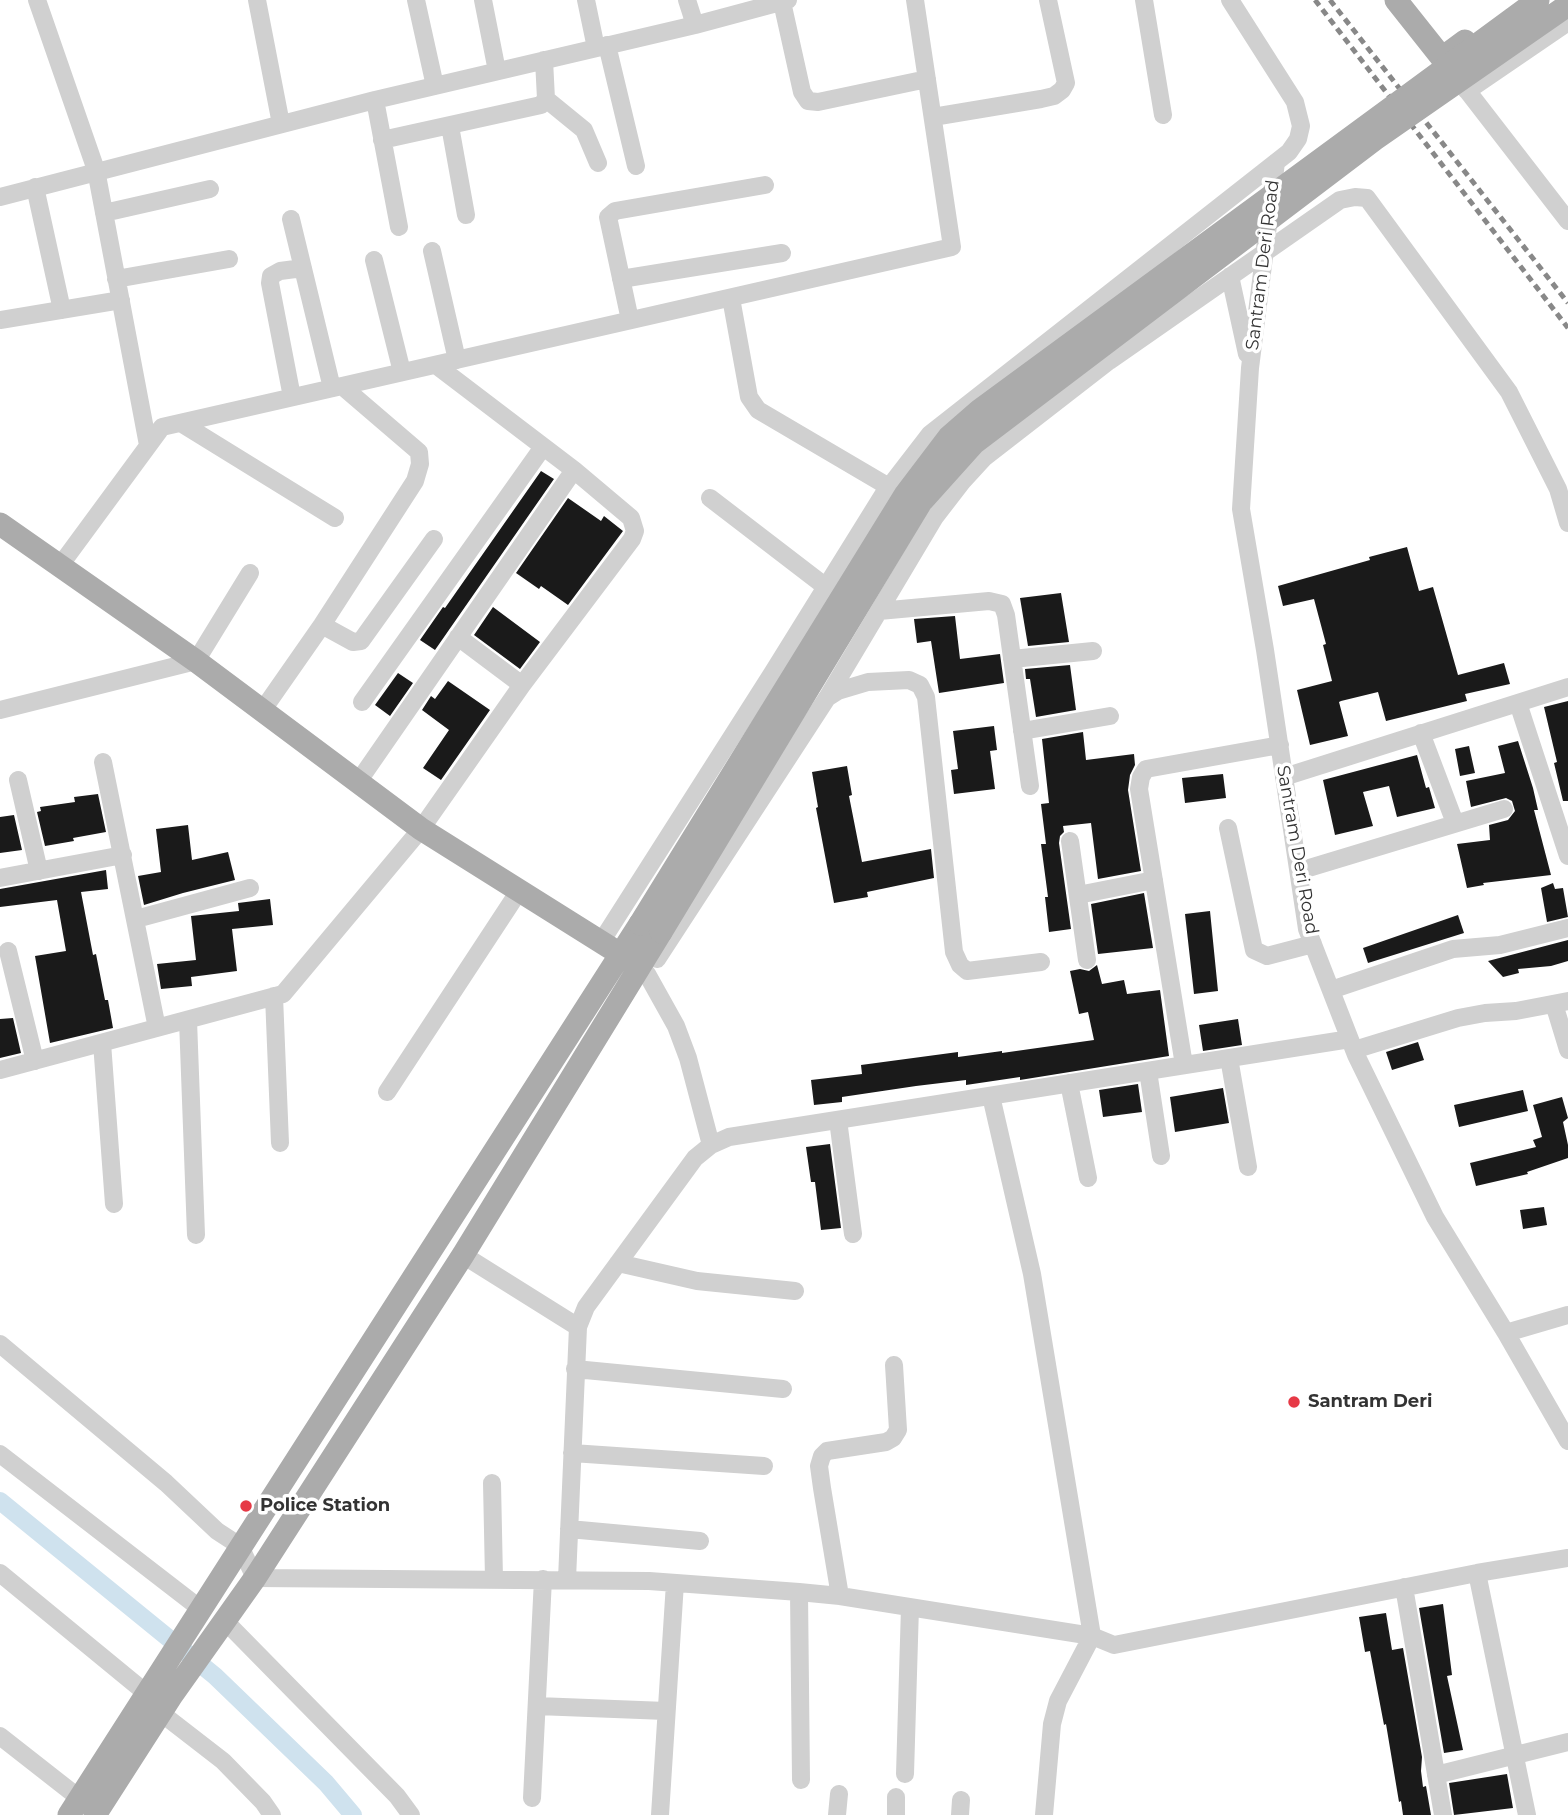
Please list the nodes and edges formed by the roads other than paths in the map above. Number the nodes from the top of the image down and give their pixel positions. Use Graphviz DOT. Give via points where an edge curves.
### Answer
graph roads {
  1 [pos="37,0"];
  2 [pos="257,0"];
  3 [pos="416,0"];
  4 [pos="483,0"];
  5 [pos="586,0"];
  6 [pos="687,0"];
  7 [pos="915,0"];
  8 [pos="1048,0"];
  9 [pos="1144,0"];
  10 [pos="1230,0"];
  11 [pos="1396,0"];
  12 [pos="1520,0"];
  13 [pos="1538,0"];
  14 [pos="785,1"];
  15 [pos="1568,5"];
  16 [pos="1568,22"];
  17 [pos="695,25"];
  18 [pos="602,47"];
  19 [pos="1442,58"];
  20 [pos="544,60"];
  21 [pos="497,71"];
  22 [pos="927,79"];
  23 [pos="435,86"];
  24 [pos="1467,91"];
  25 [pos="546,99"];
  26 [pos="375,100"];
  27 [pos="1163,115"];
  28 [pos="933,117"];
  29 [pos="282,124"];
  30 [pos="450,126"];
  31 [pos="382,139"];
  32 [pos="1276,162"];
  33 [pos="598,163"];
  34 [pos="636,166"];
  35 [pos="96,170"];
  36 [pos="765,186"];
  37 [pos="35,187"];
  38 [pos="210,189"];
  39 [pos="0,197"];
  40 [pos="104,213"];
  41 [pos="466,215"];
  42 [pos="291,219"];
  43 [pos="1568,221"];
  44 [pos="399,227"];
  45 [pos="432,251"];
  46 [pos="782,253"];
  47 [pos="1264,255"];
  48 [pos="229,259"];
  49 [pos="374,260"];
  50 [pos="303,268"];
  51 [pos="1230,276"];
  52 [pos="116,279"];
  53 [pos="621,279"];
  54 [pos="731,298"];
  55 [pos="121,300"];
  56 [pos="62,310"];
  57 [pos="0,320"];
  58 [pos="630,320"];
  59 [pos="457,360"];
  60 [pos="436,365"];
  61 [pos="1250,368"];
  62 [pos="402,372"];
  63 [pos="337,387"];
  64 [pos="292,397"];
  65 [pos="181,423"];
  66 [pos="148,445"];
  67 [pos="543,447"];
  68 [pos="574,470"];
  69 [pos="889,487"];
  70 [pos="710,498"];
  71 [pos="335,518"];
  72 [pos="1568,523"];
  73 [pos="0,524"];
  74 [pos="434,539"];
  75 [pos="59,567"];
  76 [pos="250,573"];
  77 [pos="826,587"];
  78 [pos="879,611"];
  79 [pos="322,625"];
  80 [pos="458,637"];
  81 [pos="1093,651"];
  82 [pos="1012,659"];
  83 [pos="195,661"];
  84 [pos="522,685"];
  85 [pos="1568,687"];
  86 [pos="827,698"];
  87 [pos="362,702"];
  88 [pos="1518,703"];
  89 [pos="0,710"];
  90 [pos="262,711"];
  91 [pos="1110,716"];
  92 [pos="1022,731"];
  93 [pos="1421,733"];
  94 [pos="1280,745"];
  95 [pos="103,762"];
  96 [pos="1284,777"];
  97 [pos="18,780"];
  98 [pos="358,782"];
  99 [pos="1030,786"];
  100 [pos="1504,809"];
  101 [pos="1455,824"];
  102 [pos="1228,828"];
  103 [pos="421,829"];
  104 [pos="1070,841"];
  105 [pos="123,855"];
  106 [pos="1568,856"];
  107 [pos="39,870"];
  108 [pos="1298,871"];
  109 [pos="0,878"];
  110 [pos="1154,880"];
  111 [pos="250,888"];
  112 [pos="519,891"];
  113 [pos="1078,895"];
  114 [pos="136,919"];
  115 [pos="651,928"];
  116 [pos="1568,928"];
  117 [pos="601,942"];
  118 [pos="1313,944"];
  119 [pos="8,951"];
  120 [pos="1087,960"];
  121 [pos="1041,962"];
  122 [pos="636,965"];
  123 [pos="1331,990"];
  124 [pos="274,996"];
  125 [pos="1561,1003"];
  126 [pos="188,1020"];
  127 [pos="157,1028"];
  128 [pos="102,1042"];
  129 [pos="1352,1044"];
  130 [pos="1568,1050"];
  131 [pos="1228,1058"];
  132 [pos="35,1061"];
  133 [pos="1184,1065"];
  134 [pos="0,1070"];
  135 [pos="1148,1071"];
  136 [pos="1069,1083"];
  137 [pos="387,1092"];
  138 [pos="991,1096"];
  139 [pos="838,1120"];
  140 [pos="281,1143"];
  141 [pos="711,1144"];
  142 [pos="1161,1156"];
  143 [pos="1248,1167"];
  144 [pos="1088,1178"];
  145 [pos="114,1204"];
  146 [pos="853,1234"];
  147 [pos="195,1235"];
  148 [pos="463,1255"];
  149 [pos="618,1263"];
  150 [pos="795,1291"];
  151 [pos="1568,1315"];
  152 [pos="578,1327"];
  153 [pos="1507,1333"];
  154 [pos="0,1344"];
  155 [pos="894,1365"];
  156 [pos="575,1370"];
  157 [pos="783,1389"];
  158 [pos="1568,1441"];
  159 [pos="572,1452"];
  160 [pos="0,1454"];
  161 [pos="764,1466"];
  162 [pos="492,1483"];
  163 [pos="569,1529"];
  164 [pos="700,1541"];
  165 [pos="240,1546"];
  166 [pos="1568,1558"];
  167 [pos="0,1573"];
  168 [pos="1477,1573"];
  169 [pos="255,1578"];
  170 [pos="495,1579"];
  171 [pos="543,1579"];
  172 [pos="567,1579"];
  173 [pos="675,1583"];
  174 [pos="1404,1587"];
  175 [pos="799,1592"];
  176 [pos="841,1597"];
  177 [pos="910,1608"];
  178 [pos="202,1610"];
  179 [pos="224,1620"];
  180 [pos="1092,1636"];
  181 [pos="148,1690"];
  182 [pos="167,1704"];
  183 [pos="537,1706"];
  184 [pos="666,1712"];
  185 [pos="0,1736"];
  186 [pos="1568,1742"];
  187 [pos="1516,1755"];
  188 [pos="905,1774"];
  189 [pos="1436,1775"];
  190 [pos="801,1780"];
  191 [pos="839,1794"];
  192 [pos="532,1798"];
  193 [pos="85,1810"];
  194 [pos="272,1815"];
  195 [pos="411,1815"];
  196 [pos="660,1815"];
  197 [pos="837,1815"];
  198 [pos="1044,1815"];
  199 [pos="1443,1815"];
  200 [pos="1527,1815"];
  1 -- 35 [label="street"];
  2 -- 29 [label="street"];
  3 -- 23 [label="street"];
  4 -- 21 [label="street"];
  5 -- 18 [label="street"];
  6 -- 17 [label="street"];
  7 -- 22 [label="street"];
  8 -- 28 [label="street" via="1066,83 1062,90 1041,99"];
  9 -- 27 [label="street"];
  10 -- 32 [label="street" via="1295,102 1301,126 1298,139"];
  11 -- 19 [label="main road"];
  12 -- 19 [label="main road"];
  13 -- 115 [label="main road, bridge" via="991,401 949,437 905,495"];
  14 -- 17 [label="street"];
  14 -- 22 [label="street" via="802,92 808,101"];
  15 -- 115 [label="main road, bridge" via="1375,139 974,443 921,502"];
  16 -- 24 [label="street"];
  17 -- 18 [label="street"];
  18 -- 20 [label="street"];
  18 -- 34 [label="street"];
  19 -- 24 [label="street"];
  20 -- 21 [label="street"];
  20 -- 25 [label="street"];
  21 -- 23 [label="street"];
  22 -- 28 [label="street"];
  23 -- 26 [label="street"];
  24 -- 43 [label="street"];
  25 -- 30 [label="street" via="532,109"];
  25 -- 33 [label="street" via="584,130"];
  26 -- 29 [label="street"];
  26 -- 31 [label="street"];
  28 -- 54 [label="street" via="952,247"];
  29 -- 35 [label="street"];
  30 -- 31 [label="street"];
  30 -- 41 [label="street"];
  31 -- 44 [label="street"];
  32 -- 47 [label="street, Santram Deri Road"];
  32 -- 69 [label="street" via="930,434"];
  35 -- 37 [label="street"];
  35 -- 40 [label="street"];
  36 -- 53 [label="street" via="615,211 608,217"];
  37 -- 39 [label="street"];
  37 -- 56 [label="street"];
  38 -- 40 [label="street"];
  40 -- 52 [label="street"];
  42 -- 50 [label="street"];
  45 -- 59 [label="street"];
  46 -- 53 [label="street"];
  47 -- 51 [label="street"];
  47 -- 61 [label="street, Santram Deri Road"];
  47 -- 72 [label="street" via="1340,200 1367,198 1509,392 1558,489"];
  48 -- 52 [label="street"];
  49 -- 62 [label="street"];
  50 -- 63 [label="street"];
  50 -- 64 [label="street" via="280,271 271,276 270,283"];
  51 -- 61 [label="street, Santram Deri Road"];
  51 -- 78 [label="street" via="1109,361 984,458 935,517"];
  52 -- 55 [label="street"];
  53 -- 58 [label="street"];
  54 -- 58 [label="street"];
  54 -- 69 [label="street" via="749,397 758,410"];
  55 -- 56 [label="street"];
  55 -- 66 [label="street"];
  56 -- 57 [label="street"];
  58 -- 59 [label="street"];
  59 -- 60 [label="street"];
  60 -- 62 [label="street"];
  60 -- 67 [label="street"];
  61 -- 94 [label="street, Santram Deri Road" via="1241,509"];
  62 -- 63 [label="street"];
  63 -- 64 [label="street"];
  63 -- 79 [label="street" via="419,452 420,464 415,481"];
  64 -- 65 [label="street"];
  65 -- 66 [label="street" via="162,427"];
  65 -- 71 [label="street"];
  66 -- 75 [label="street"];
  67 -- 68 [label="street"];
  67 -- 87 [label="street"];
  68 -- 80 [label="street"];
  68 -- 84 [label="street" via="631,518 635,531"];
  69 -- 77 [label="street"];
  70 -- 77 [label="street"];
  73 -- 75 [label="main road"];
  74 -- 79 [label="street" via="361,641 353,642"];
  75 -- 83 [label="main road"];
  76 -- 83 [label="street"];
  77 -- 117 [label="street"];
  78 -- 82 [label="street" via="989,600 1002,604"];
  78 -- 86 [label="street"];
  79 -- 90 [label="street"];
  80 -- 84 [label="street"];
  80 -- 98 [label="street"];
  81 -- 82 [label="street"];
  82 -- 92 [label="street"];
  83 -- 89 [label="street"];
  83 -- 90 [label="main road"];
  84 -- 103 [label="street"];
  85 -- 88 [label="street"];
  86 -- 121 [label="street" via="868,682 909,680 920,685 926,697 954,952 967,971"];
  86 -- 122 [label="street"];
  88 -- 93 [label="street"];
  88 -- 106 [label="street"];
  90 -- 98 [label="main road"];
  91 -- 92 [label="street"];
  92 -- 99 [label="street"];
  93 -- 96 [label="street"];
  93 -- 101 [label="street"];
  94 -- 96 [label="street, Santram Deri Road"];
  94 -- 110 [label="street" via="1146,769 1139,789"];
  95 -- 105 [label="street"];
  96 -- 108 [label="street, Santram Deri Road"];
  97 -- 107 [label="street"];
  98 -- 103 [label="main road"];
  100 -- 101 [label="street"];
  101 -- 108 [label="street"];
  102 -- 118 [label="street" via="1254,950 1268,956"];
  103 -- 112 [label="main road"];
  103 -- 124 [label="street" via="283,994"];
  104 -- 113 [label="street"];
  105 -- 107 [label="street"];
  105 -- 114 [label="street"];
  107 -- 109 [label="street"];
  108 -- 118 [label="street, Santram Deri Road"];
  110 -- 113 [label="street"];
  110 -- 133 [label="street"];
  111 -- 114 [label="street"];
  112 -- 117 [label="main road"];
  112 -- 137 [label="street"];
  113 -- 120 [label="street"];
  114 -- 127 [label="street"];
  115 -- 122 [label="main road"];
  116 -- 123 [label="street" via="1500,945 1453,949"];
  117 -- 122 [label="main road"];
  118 -- 123 [label="street, Santram Deri Road"];
  119 -- 132 [label="street"];
  122 -- 141 [label="street" via="676,1026"];
  122 -- 148 [label="main road"];
  122 -- 165 [label="main road"];
  123 -- 129 [label="street, Santram Deri Road"];
  124 -- 126 [label="street"];
  124 -- 140 [label="street"];
  125 -- 129 [label="street" via="1458,1018"];
  125 -- 130 [label="street"];
  126 -- 127 [label="street"];
  126 -- 147 [label="street"];
  127 -- 128 [label="street"];
  128 -- 132 [label="street"];
  128 -- 145 [label="street"];
  129 -- 131 [label="street"];
  129 -- 153 [label="street, Santram Deri Road" via="1435,1217"];
  131 -- 133 [label="street"];
  131 -- 143 [label="street"];
  132 -- 134 [label="street"];
  133 -- 135 [label="street"];
  135 -- 136 [label="street"];
  135 -- 142 [label="street"];
  136 -- 138 [label="street"];
  136 -- 144 [label="street"];
  138 -- 139 [label="street"];
  138 -- 180 [label="street" via="1032,1274"];
  139 -- 141 [label="street" via="729,1137"];
  139 -- 146 [label="street"];
  141 -- 149 [label="street" via="695,1158"];
  148 -- 152 [label="street"];
  148 -- 169 [label="main road"];
  149 -- 150 [label="street" via="697,1280"];
  149 -- 152 [label="street" via="586,1307"];
  151 -- 153 [label="street"];
  152 -- 156 [label="street"];
  153 -- 158 [label="street, Santram Deri Road"];
  154 -- 165 [label="street"];
  155 -- 176 [label="street" via="898,1430 893,1438 827,1451 822,1456 822,1488"];
  156 -- 157 [label="street"];
  156 -- 159 [label="street"];
  159 -- 161 [label="street"];
  159 -- 163 [label="street"];
  160 -- 178 [label="street"];
  162 -- 170 [label="street"];
  163 -- 164 [label="street"];
  163 -- 172 [label="street"];
  165 -- 169 [label="street"];
  165 -- 178 [label="main road"];
  166 -- 168 [label="street"];
  167 -- 181 [label="street"];
  168 -- 174 [label="street"];
  168 -- 187 [label="street"];
  169 -- 170 [label="street"];
  169 -- 179 [label="main road"];
  170 -- 171 [label="street"];
  171 -- 172 [label="street"];
  171 -- 183 [label="street"];
  172 -- 173 [label="street"];
  173 -- 175 [label="street"];
  173 -- 184 [label="street"];
  174 -- 180 [label="street" via="1114,1645"];
  174 -- 189 [label="street"];
  175 -- 176 [label="street"];
  175 -- 190 [label="street"];
  176 -- 177 [label="street"];
  177 -- 180 [label="street"];
  177 -- 188 [label="street"];
  178 -- 181 [label="main road"];
  179 -- 182 [label="main road"];
  179 -- 195 [label="street"];
  180 -- 198 [label="street" via="1058,1701"];
  181 -- 193 [label="main road"];
  182 -- 193 [label="main road"];
  182 -- 194 [label="street"];
  183 -- 184 [label="street"];
  183 -- 192 [label="street"];
  184 -- 196 [label="street"];
  185 -- 193 [label="street"];
  186 -- 187 [label="street"];
  187 -- 189 [label="street"];
  187 -- 200 [label="street"];
  189 -- 199 [label="street"];
  191 -- 197 [label="street"];
}
